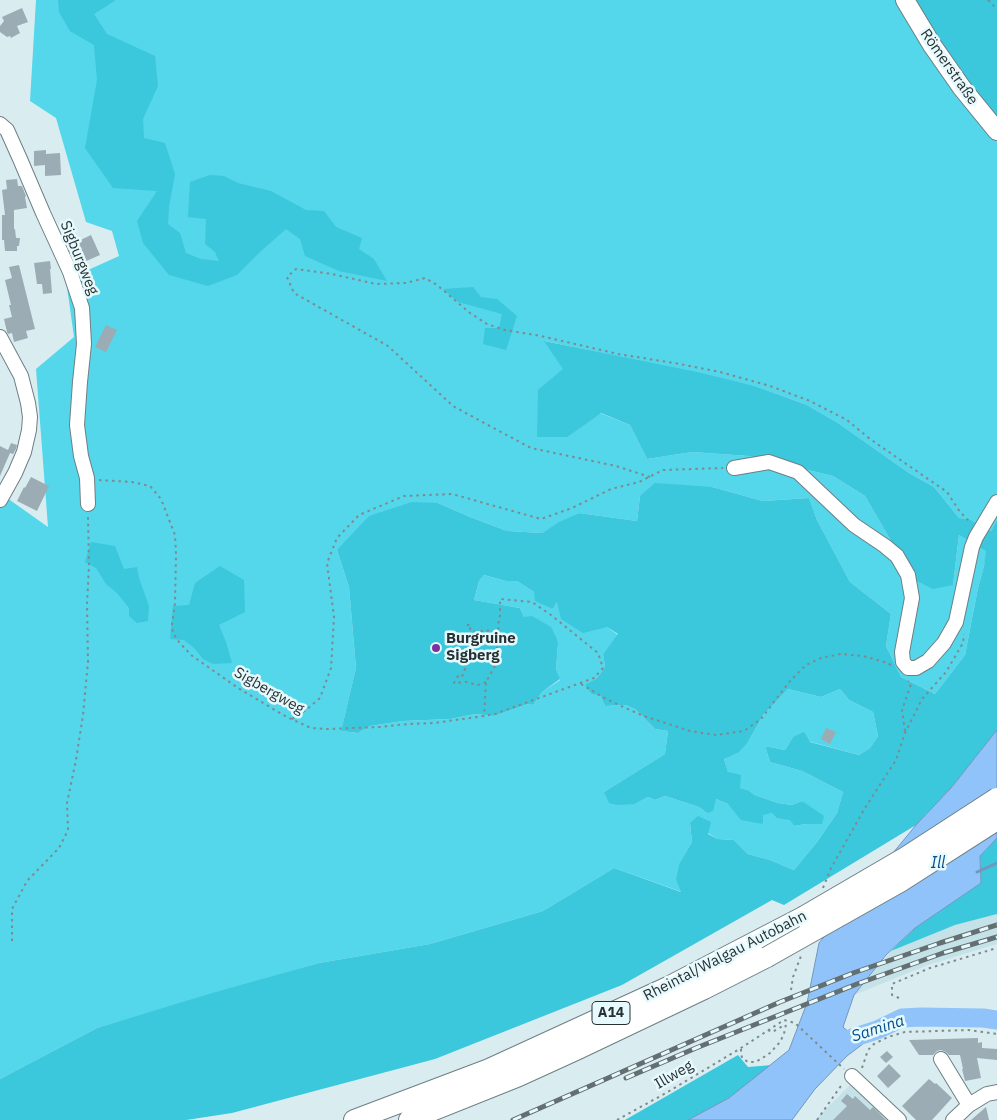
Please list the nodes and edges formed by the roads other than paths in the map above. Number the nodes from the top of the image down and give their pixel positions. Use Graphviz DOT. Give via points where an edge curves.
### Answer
graph roads {
  1 [pos="905,0"];
  2 [pos="0,124"];
  3 [pos="997,131"];
  4 [pos="0,337"];
  5 [pos="734,468"];
  6 [pos="0,500"];
  7 [pos="997,502"];
  8 [pos="88,504"];
  9 [pos="997,798"];
  10 [pos="997,820"];
  11 [pos="941,1059"];
  12 [pos="850,1074"];
  13 [pos="997,1092"];
  14 [pos="467,1097"];
  15 [pos="969,1105"];
  16 [pos="354,1120"];
  17 [pos="409,1120"];
  18 [pos="430,1120"];
  19 [pos="900,1120"];
  20 [pos="952,1120"];
  1 -- 3 [label="main road, Römerstraße" via="962,88"];
  2 -- 8 [label="street, Sigburgweg" via="7,130 20,158 70,272 82,308 84,344 77,425 87,478"];
  4 -- 6 [label="street" via="21,376 30,417 24,452"];
  5 -- 7 [label="street" via="769,462 798,472 854,525 897,556 908,575 912,598 902,652 903,662 908,668 916,668 928,661 956,622 972,547"];
  9 -- 16 [label="highway, Rheintal/Walgau Autobahn / A14, bridge" via="906,857 803,917 670,986 489,1069"];
  10 -- 14 [label="highway, Rheintal/Walgau Autobahn / A14, bridge" via="900,882 704,990"];
  11 -- 15 [label="street"];
  12 -- 19 [label="street"];
  13 -- 15 [label="street"];
  14 -- 17 [label="highway, Rheintal/Walgau Autobahn / A14"];
  14 -- 18 [label="highway"];
  15 -- 20 [label="street"];
}
